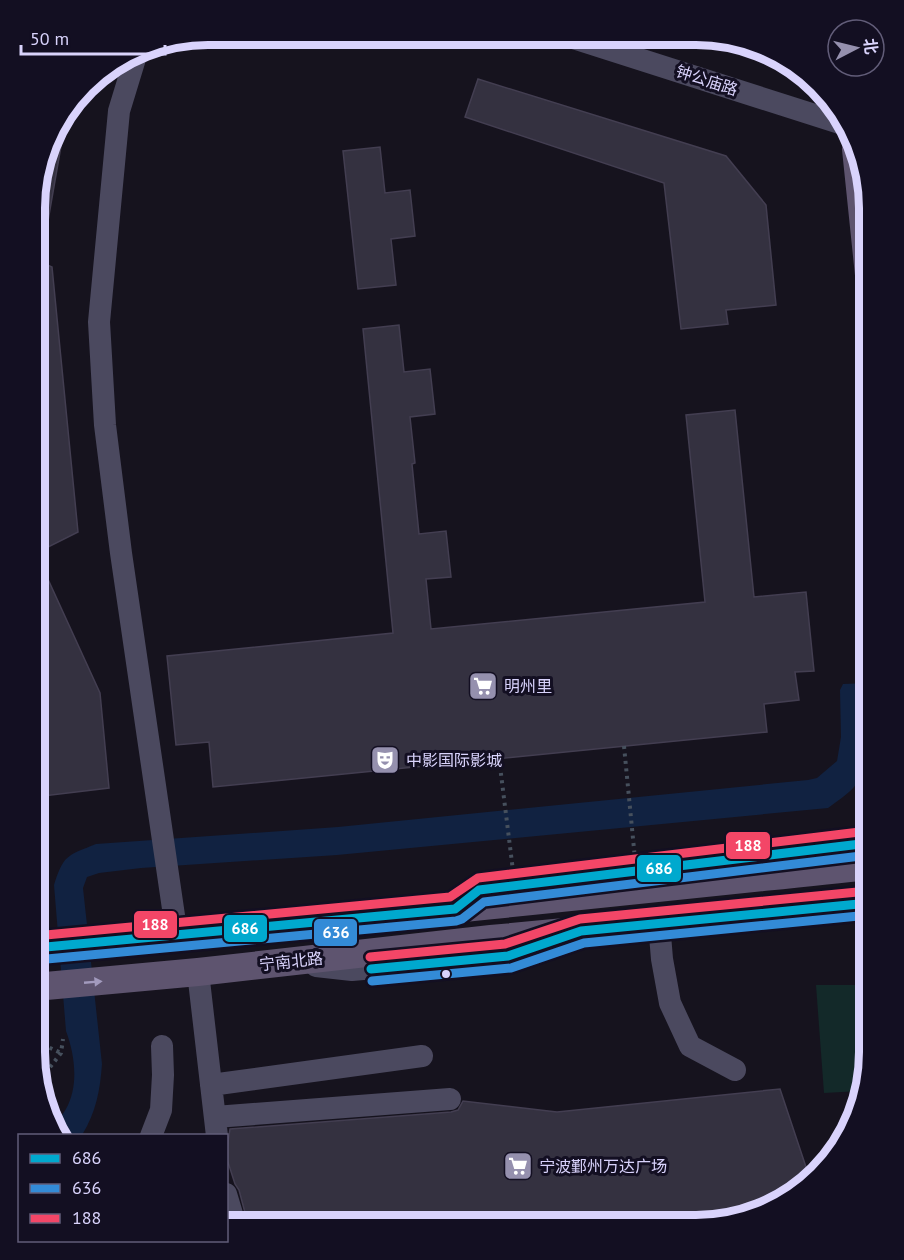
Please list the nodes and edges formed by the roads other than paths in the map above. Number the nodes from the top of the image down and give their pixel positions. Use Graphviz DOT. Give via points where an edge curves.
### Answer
graph roads {
  1 [pos="595,45"];
  2 [pos="134,63"];
  3 [pos="834,121"];
  4 [pos="859,844"];
  5 [pos="859,867"];
  6 [pos="859,904"];
  7 [pos="454,909"];
  8 [pos="659,923"];
  9 [pos="177,936"];
  10 [pos="45,947"];
  11 [pos="198,972"];
  12 [pos="45,986"];
  13 [pos="162,1046"];
  14 [pos="422,1056"];
  15 [pos="735,1070"];
  16 [pos="211,1085"];
  17 [pos="450,1099"];
  18 [pos="216,1126"];
  19 [pos="152,1134"];
  1 -- 3 [label="street, 钟公庙路"];
  2 -- 9 [label="street" via="119,111 99,322 105,425"];
  4 -- 7 [label="street" via="479,890"];
  5 -- 7 [label="main road"];
  6 -- 8 [label="main road, 宁南北路"];
  7 -- 9 [label="main road"];
  8 -- 11 [label="main road, 宁南北路"];
  8 -- 15 [label="street" via="670,1003 690,1046"];
  9 -- 10 [label="main road"];
  12 -- 11 [label="main road, 宁南北路, one-way"];
  11 -- 16 [label="street"];
  13 -- 19 [label="street" via="161,1110"];
  14 -- 16 [label="street"];
  16 -- 18 [label="street"];
  17 -- 18 [label="street"];
}
